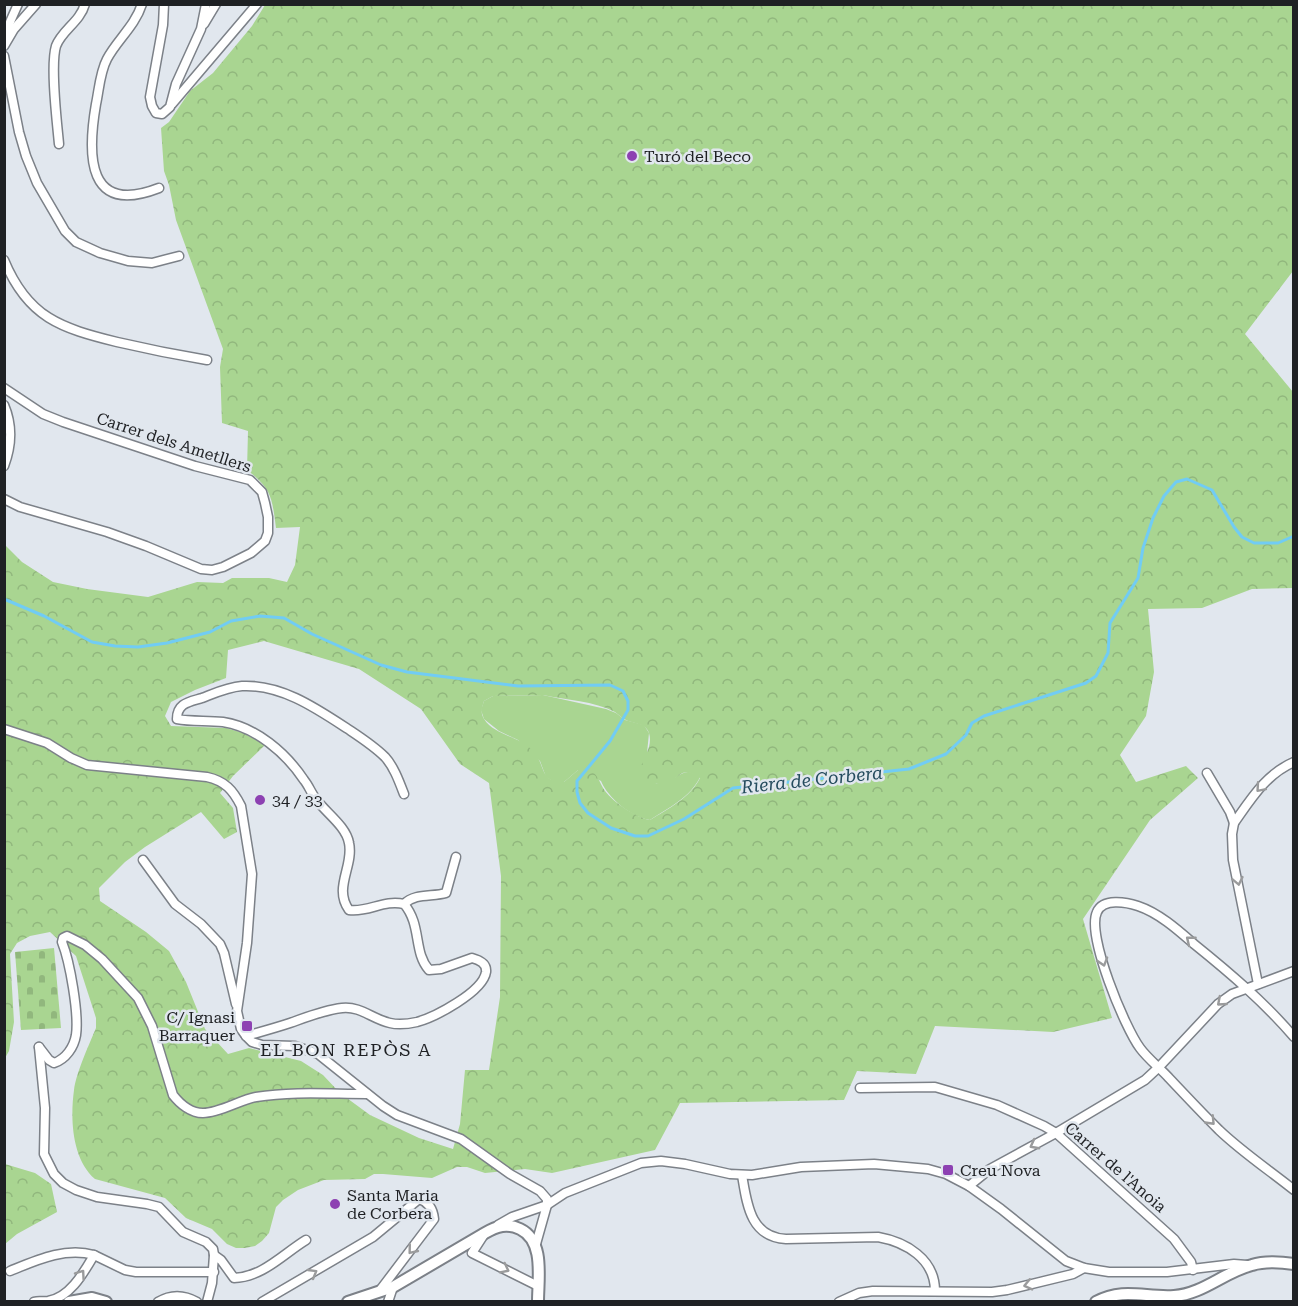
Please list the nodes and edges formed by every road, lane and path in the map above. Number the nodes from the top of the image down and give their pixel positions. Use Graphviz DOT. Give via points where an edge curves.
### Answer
graph roads {
  1 [pos="18,4"];
  2 [pos="36,4"];
  3 [pos="85,4"];
  4 [pos="142,4"];
  5 [pos="164,4"];
  6 [pos="206,4"];
  7 [pos="216,4"];
  8 [pos="257,4"];
  9 [pos="201,29"];
  10 [pos="6,42"];
  11 [pos="4,56"];
  12 [pos="170,107"];
  13 [pos="59,144"];
  14 [pos="159,188"];
  15 [pos="179,256"];
  16 [pos="4,260"];
  17 [pos="207,360"];
  18 [pos="4,388"];
  19 [pos="4,405"];
  20 [pos="4,466"];
  21 [pos="4,499"];
  22 [pos="4,729"];
  23 [pos="1293,762"];
  24 [pos="1207,773"];
  25 [pos="404,794"];
  26 [pos="1234,823"];
  27 [pos="456,857"];
  28 [pos="143,860"];
  29 [pos="404,904"];
  30 [pos="1293,972"];
  31 [pos="1258,984"];
  32 [pos="1246,988"];
  33 [pos="237,1011"];
  34 [pos="246,1036"];
  35 [pos="1293,1037"];
  36 [pos="1159,1067"];
  37 [pos="860,1088"];
  38 [pos="367,1094"];
  39 [pos="1056,1134"];
  40 [pos="742,1175"];
  41 [pos="969,1186"];
  42 [pos="1293,1190"];
  43 [pos="547,1205"];
  44 [pos="497,1226"];
  45 [pos="484,1233"];
  46 [pos="306,1240"];
  47 [pos="536,1244"];
  48 [pos="94,1255"];
  49 [pos="214,1255"];
  50 [pos="1293,1264"];
  51 [pos="1251,1265"];
  52 [pos="1083,1268"];
  53 [pos="1193,1270"];
  54 [pos="10,1271"];
  55 [pos="214,1272"];
  56 [pos="538,1286"];
  57 [pos="393,1287"];
  58 [pos="381,1289"];
  59 [pos="1199,1290"];
  60 [pos="935,1291"];
  61 [pos="1174,1299"];
  62 [pos="48,1301"];
  63 [pos="34,1302"];
  64 [pos="69,1302"];
  65 [pos="106,1302"];
  66 [pos="158,1302"];
  67 [pos="197,1302"];
  68 [pos="207,1302"];
  69 [pos="262,1302"];
  70 [pos="348,1302"];
  71 [pos="388,1302"];
  72 [pos="538,1302"];
  73 [pos="839,1302"];
  74 [pos="1096,1302"];
  75 [pos="1190,1302"];
  1 -- 10 [label="street"];
  2 -- 10 [label="street"];
  3 -- 13 [label="street" via="80,17 56,47"];
  4 -- 14 [label="street" via="106,60 94,116 93,162 100,184 118,194 147,193"];
  5 -- 12 [label="street" via="150,97 156,113 162,114"];
  6 -- 9 [label="street"];
  7 -- 9 [label="street"];
  8 -- 12 [label="street"];
  9 -- 12 [label="street"];
  11 -- 15 [label="street" via="26,156 65,231 76,242 128,261 152,263"];
  16 -- 17 [label="street" via="26,298 46,317 66,328 161,353"];
  18 -- 21 [label="street, Carrer dels Ametllers" via="43,414 63,422 250,480 262,492 268,532 265,541 251,553 223,567 201,569 146,546"];
  19 -- 20 [label="street" via="10,417 11,440"];
  22 -- 33 [label="street" via="47,743 87,765 207,777 230,788 243,816 252,874"];
  23 -- 26 [label="street, one-way" via="1279,768 1264,783"];
  24 -- 26 [label="street"];
  25 -- 29 [label="street" via="386,757 328,716 281,692 241,686 183,703 177,712 177,719 242,727 259,735 290,761 349,841 342,885 349,910"];
  26 -- 31 [label="street, one-way" via="1233,860"];
  27 -- 29 [label="street" via="446,893 415,898"];
  28 -- 33 [label="street" via="176,904 219,944"];
  29 -- 34 [label="street" via="413,917 422,960 429,970 472,958 483,962 486,974 482,982 457,1002 417,1022 389,1023 359,1008 340,1008"];
  30 -- 31 [label="street"];
  31 -- 32 [label="street"];
  32 -- 35 [label="street"];
  32 -- 36 [label="street, one-way" via="1218,1004"];
  32 -- 36 [label="street, one-way" via="1155,914 1125,903 1112,902 1101,907 1094,927 1111,986 1124,1021 1141,1049"];
  33 -- 34 [label="street"];
  34 -- 38 [label="street" via="262,1045 295,1046 318,1054"];
  36 -- 39 [label="street"];
  36 -- 42 [label="street, one-way" via="1220,1131"];
  37 -- 39 [label="street, Carrer de l'Anoia" via="935,1087 997,1105"];
  38 -- 43 [label="street" via="397,1114 461,1139 540,1191"];
  38 -- 49 [label="street" via="279,1094 204,1114 194,1112 173,1095 152,1026 138,998 85,945 67,936 63,938 76,1034 73,1047 60,1061 49,1060 39,1047 45,1108 44,1154 63,1183 97,1197 159,1208 183,1233 206,1242"];
  39 -- 41 [label="street, one-way" via="990,1169"];
  39 -- 53 [label="street, Carrer de l'Anoia" via="1174,1239"];
  40 -- 41 [label="street" via="801,1167 874,1164 937,1171"];
  40 -- 43 [label="street" via="661,1161 640,1163 565,1193"];
  40 -- 60 [label="street" via="757,1226 767,1235 786,1239 888,1239 907,1246 922,1259 934,1276"];
  41 -- 52 [label="street" via="1066,1261"];
  43 -- 44 [label="street"];
  43 -- 47 [label="street"];
  44 -- 45 [label="street"];
  44 -- 47 [label="street" via="517,1228"];
  45 -- 56 [label="street, one-way" via="472,1253"];
  45 -- 57 [label="street"];
  46 -- 49 [label="street" via="277,1262 244,1278 234,1278"];
  47 -- 56 [label="street"];
  48 -- 54 [label="street" via="74,1251"];
  48 -- 55 [label="street" via="136,1272"];
  62 -- 48 [label="street, one-way" via="67,1292"];
  49 -- 55 [label="street"];
  50 -- 51 [label="street"];
  51 -- 53 [label="street"];
  51 -- 59 [label="street"];
  52 -- 53 [label="street" via="1136,1273"];
  52 -- 60 [label="street, one-way" via="1007,1290"];
  55 -- 68 [label="street"];
  56 -- 72 [label="street"];
  57 -- 58 [label="street"];
  57 -- 71 [label="street"];
  69 -- 58 [label="street, one-way" via="373,1237 418,1199 424,1201 434,1219"];
  58 -- 70 [label="street"];
  59 -- 61 [label="street"];
  59 -- 75 [label="street"];
  60 -- 73 [label="street" via="866,1292"];
  61 -- 74 [label="street" via="1122,1293"];
  62 -- 63 [label="street"];
  64 -- 65 [label="street" via="92,1298"];
  66 -- 67 [label="street" via="170,1296"];
}
